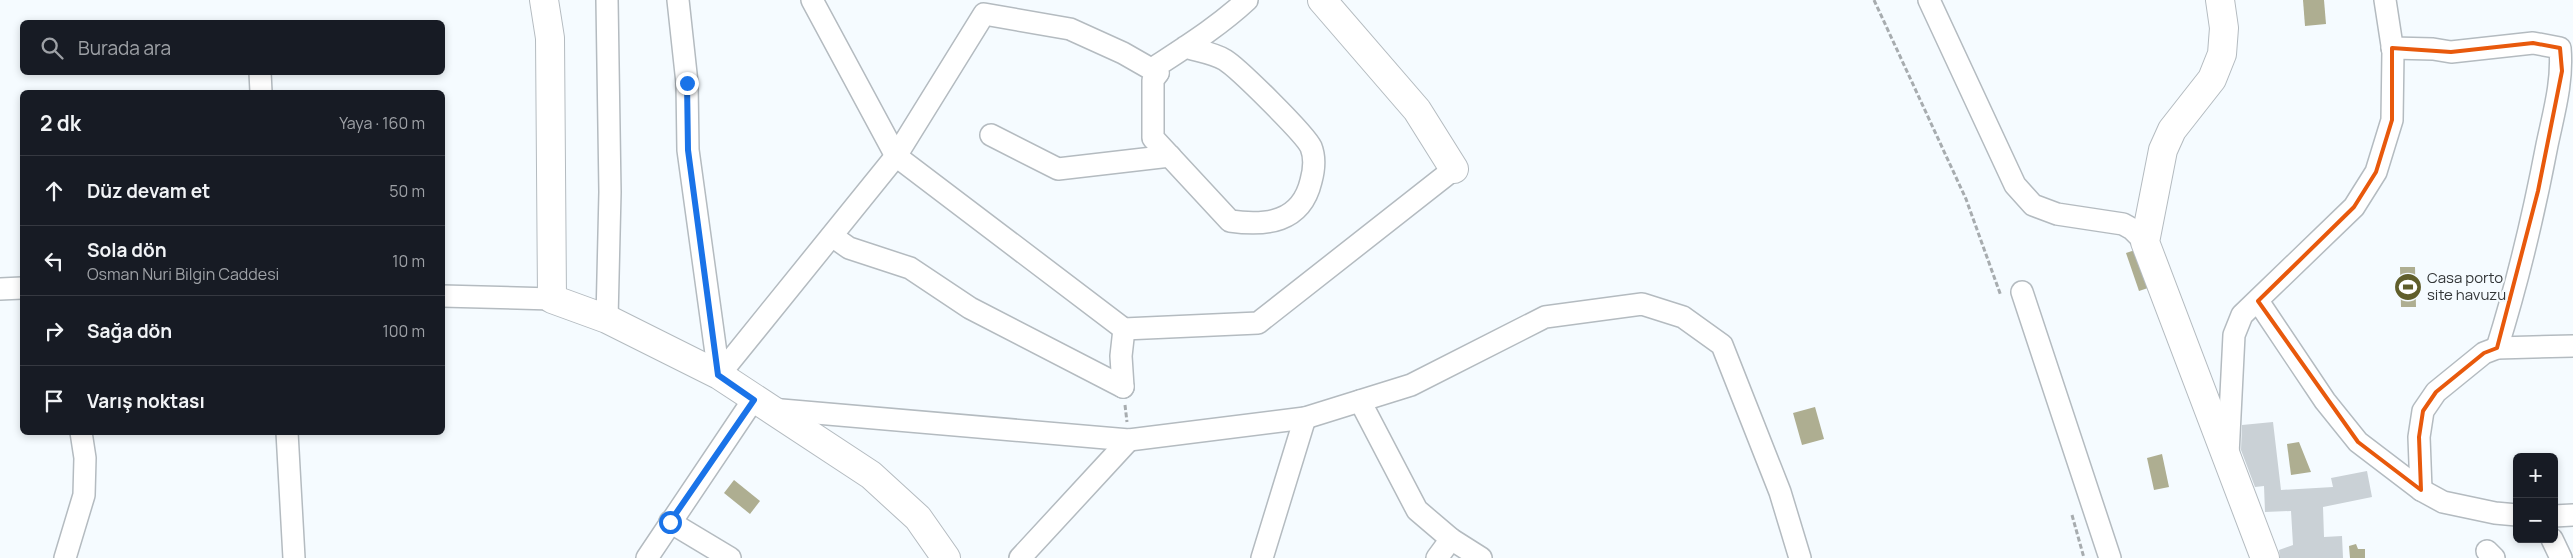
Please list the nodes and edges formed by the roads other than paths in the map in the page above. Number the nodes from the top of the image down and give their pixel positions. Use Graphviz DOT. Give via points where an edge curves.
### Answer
graph roads {
  1 [pos="544,0"];
  2 [pos="607,0"];
  3 [pos="678,0"];
  4 [pos="812,0"];
  5 [pos="1247,0"];
  6 [pos="1322,0"];
  7 [pos="1928,0"];
  8 [pos="2220,0"];
  9 [pos="2385,0"];
  10 [pos="1185,47"];
  11 [pos="2392,48"];
  12 [pos="1158,73"];
  13 [pos="260,75"];
  14 [pos="261,90"];
  15 [pos="991,135"];
  16 [pos="896,156"];
  17 [pos="1170,156"];
  18 [pos="1454,169"];
  19 [pos="832,236"];
  20 [pos="2145,242"];
  21 [pos="20,288"];
  22 [pos="0,289"];
  23 [pos="2022,292"];
  24 [pos="445,296"];
  25 [pos="552,300"];
  26 [pos="2258,301"];
  27 [pos="607,319"];
  28 [pos="1124,328"];
  29 [pos="2573,346"];
  30 [pos="2497,348"];
  31 [pos="718,375"];
  32 [pos="1360,401"];
  33 [pos="761,404"];
  34 [pos="1304,418"];
  35 [pos="81,435"];
  36 [pos="287,435"];
  37 [pos="1130,440"];
  38 [pos="2228,463"];
  39 [pos="2421,490"];
  40 [pos="2513,515"];
  41 [pos="2573,515"];
  42 [pos="2558,516"];
  43 [pos="670,522"];
  44 [pos="1452,539"];
  45 [pos="2554,543"];
  46 [pos="65,558"];
  47 [pos="294,558"];
  48 [pos="647,558"];
  49 [pos="730,558"];
  50 [pos="946,558"];
  51 [pos="1020,558"];
  52 [pos="1262,558"];
  53 [pos="1437,558"];
  54 [pos="1481,558"];
  55 [pos="1800,558"];
  56 [pos="2110,558"];
  57 [pos="2265,558"];
  58 [pos="2562,558"];
  1 -- 25 [label="street" via="550,38"];
  2 -- 27 [label="street" via="610,192"];
  3 -- 31 [label="street" via="687,83 688,150"];
  4 -- 16 [label="street"];
  5 -- 10 [label="street" via="1222,23"];
  6 -- 18 [label="street" via="1417,110"];
  7 -- 20 [label="street" via="2015,184 2033,205 2056,214 2123,224"];
  8 -- 20 [label="street" via="2224,28 2222,54 2212,79 2172,130 2163,150"];
  9 -- 11 [label="street"];
  10 -- 12 [label="street" via="1155,66"];
  10 -- 17 [label="street" via="1225,60 1294,125 1311,148 1314,169 1309,192 1300,207 1266,224 1248,224 1230,222"];
  11 -- 26 [label="street" via="2392,120 2376,172 2354,207"];
  11 -- 30 [label="street" via="2451,52 2532,42 2560,48 2562,71 2538,191"];
  12 -- 16 [label="street" via="1070,29 984,14"];
  12 -- 17 [label="street" via="1153,80 1153,138"];
  13 -- 14 [label="street"];
  15 -- 17 [label="street" via="1058,169"];
  16 -- 19 [label="street"];
  16 -- 28 [label="street"];
  18 -- 28 [label="street" via="1258,323"];
  19 -- 28 [label="street" via="849,248 910,268 970,308 1123,387 1121,356"];
  19 -- 31 [label="street"];
  20 -- 38 [label="street"];
  21 -- 22 [label="street"];
  23 -- 56 [label="street"];
  24 -- 25 [label="street"];
  25 -- 27 [label="street"];
  26 -- 38 [label="street" via="2242,315 2234,335"];
  26 -- 39 [label="street" via="2325,401 2358,442"];
  27 -- 31 [label="street"];
  29 -- 30 [label="street"];
  30 -- 39 [label="street" via="2484,353 2436,392 2424,412 2418,437"];
  31 -- 33 [label="street"];
  32 -- 34 [label="street"];
  32 -- 44 [label="street" via="1417,510"];
  32 -- 55 [label="street" via="1411,385 1545,317 1642,304 1683,317 1722,345 1780,492"];
  33 -- 37 [label="street"];
  33 -- 43 [label="street"];
  33 -- 50 [label="street" via="871,475 918,518"];
  34 -- 37 [label="street"];
  34 -- 52 [label="street"];
  35 -- 46 [label="street" via="85,458 84,495"];
  36 -- 47 [label="street"];
  37 -- 51 [label="street"];
  38 -- 57 [label="street"];
  39 -- 40 [label="street" via="2443,502"];
  41 -- 42 [label="street"];
  43 -- 48 [label="street"];
  43 -- 49 [label="street"];
  44 -- 53 [label="street"];
  44 -- 54 [label="street"];
  45 -- 58 [label="street"];
}
